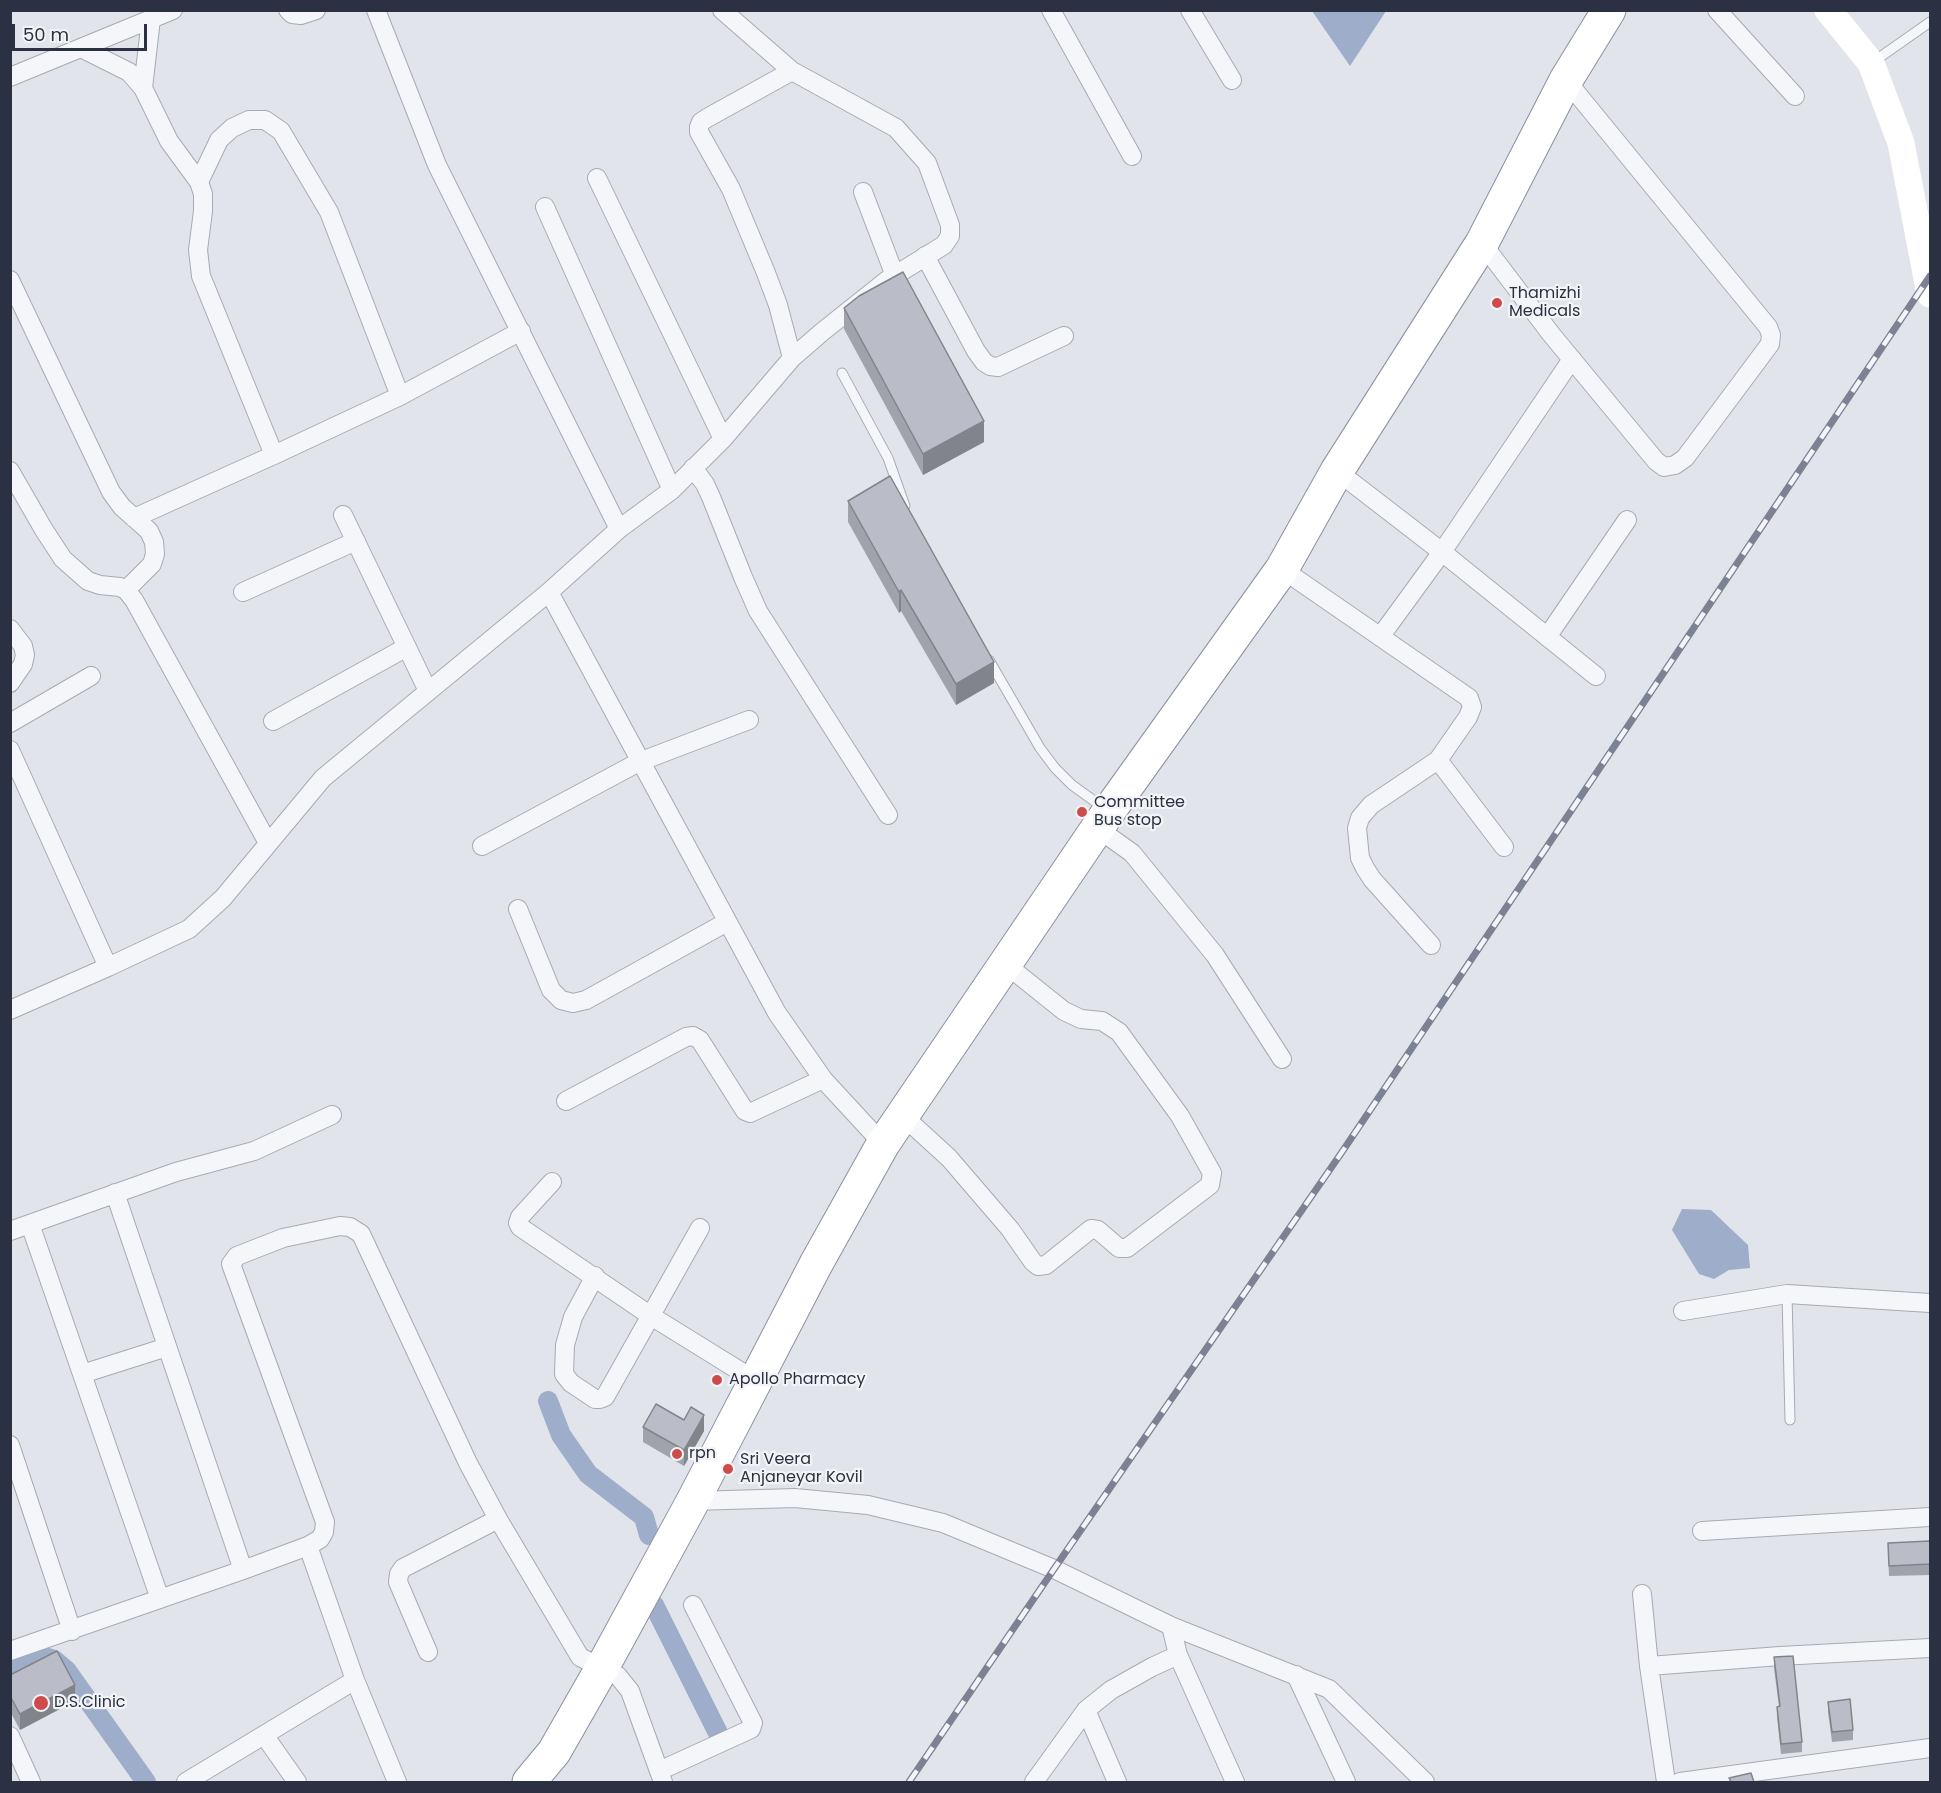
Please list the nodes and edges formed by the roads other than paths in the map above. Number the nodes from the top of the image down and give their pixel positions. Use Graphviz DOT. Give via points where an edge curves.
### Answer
graph roads {
  1 [pos="172,10"];
  2 [pos="288,10"];
  3 [pos="315,10"];
  4 [pos="376,10"];
  5 [pos="722,10"];
  6 [pos="1051,10"];
  7 [pos="1190,10"];
  8 [pos="1609,10"];
  9 [pos="1717,10"];
  10 [pos="1828,10"];
  11 [pos="151,19"];
  12 [pos="1930,22"];
  13 [pos="81,48"];
  14 [pos="1871,63"];
  15 [pos="792,71"];
  16 [pos="10,77"];
  17 [pos="1232,80"];
  18 [pos="1566,80"];
  19 [pos="143,88"];
  20 [pos="1795,96"];
  21 [pos="1132,156"];
  22 [pos="597,178"];
  23 [pos="199,182"];
  24 [pos="863,192"];
  25 [pos="545,207"];
  26 [pos="1482,243"];
  27 [pos="926,256"];
  28 [pos="895,276"];
  29 [pos="10,280"];
  30 [pos="1930,294"];
  31 [pos="520,331"];
  32 [pos="1064,336"];
  33 [pos="792,358"];
  34 [pos="1572,359"];
  35 [pos="842,374"];
  36 [pos="400,396"];
  37 [pos="723,439"];
  38 [pos="274,455"];
  39 [pos="693,468"];
  40 [pos="10,471"];
  41 [pos="1336,471"];
  42 [pos="672,490"];
  43 [pos="343,515"];
  44 [pos="134,518"];
  45 [pos="909,518"];
  46 [pos="1627,520"];
  47 [pos="620,529"];
  48 [pos="356,541"];
  49 [pos="1442,552"];
  50 [pos="1282,569"];
  51 [pos="126,590"];
  52 [pos="243,592"];
  53 [pos="549,592"];
  54 [pos="10,629"];
  55 [pos="1380,637"];
  56 [pos="1547,637"];
  57 [pos="407,647"];
  58 [pos="982,648"];
  59 [pos="92,676"];
  60 [pos="1596,676"];
  61 [pos="10,683"];
  62 [pos="428,691"];
  63 [pos="749,720"];
  64 [pos="273,721"];
  65 [pos="10,723"];
  66 [pos="10,750"];
  67 [pos="1438,760"];
  68 [pos="639,762"];
  69 [pos="888,815"];
  70 [pos="1103,820"];
  71 [pos="268,843"];
  72 [pos="482,846"];
  73 [pos="1504,847"];
  74 [pos="518,909"];
  75 [pos="727,921"];
  76 [pos="1431,945"];
  77 [pos="1004,963"];
  78 [pos="108,968"];
  79 [pos="10,1010"];
  80 [pos="1282,1059"];
  81 [pos="823,1079"];
  82 [pos="566,1101"];
  83 [pos="332,1115"];
  84 [pos="902,1115"];
  85 [pos="883,1144"];
  86 [pos="552,1182"];
  87 [pos="115,1193"];
  88 [pos="30,1224"];
  89 [pos="700,1228"];
  90 [pos="10,1231"];
  91 [pos="595,1276"];
  92 [pos="1787,1294"];
  93 [pos="1930,1303"];
  94 [pos="1683,1311"];
  95 [pos="651,1316"];
  96 [pos="167,1347"];
  97 [pos="82,1374"];
  98 [pos="756,1381"];
  99 [pos="1790,1420"];
  100 [pos="10,1445"];
  101 [pos="693,1501"];
  102 [pos="1930,1517"];
  103 [pos="498,1519"];
  104 [pos="1702,1531"];
  105 [pos="308,1546"];
  106 [pos="243,1570"];
  107 [pos="1642,1594"];
  108 [pos="160,1599"];
  109 [pos="693,1605"];
  110 [pos="1171,1626"];
  111 [pos="72,1630"];
  112 [pos="1930,1648"];
  113 [pos="10,1651"];
  114 [pos="428,1652"];
  115 [pos="1178,1655"];
  116 [pos="1649,1665"];
  117 [pos="602,1668"];
  118 [pos="1296,1675"];
  119 [pos="355,1680"];
  120 [pos="1086,1710"];
  121 [pos="264,1735"];
  122 [pos="10,1736"];
  123 [pos="1930,1748"];
  124 [pos="22,1774"];
  125 [pos="661,1777"];
  126 [pos="186,1782"];
  127 [pos="297,1782"];
  128 [pos="397,1782"];
  129 [pos="530,1782"];
  130 [pos="1034,1782"];
  131 [pos="1117,1782"];
  132 [pos="1235,1782"];
  133 [pos="1346,1782"];
  134 [pos="1425,1782"];
  135 [pos="1666,1782"];
  136 [pos="1680,1782"];
  1 -- 11 [label="street"];
  2 -- 3 [label="street" via="301,15"];
  4 -- 31 [label="street" via="437,165"];
  5 -- 15 [label="street"];
  6 -- 21 [label="street"];
  7 -- 17 [label="street"];
  8 -- 18 [label="highway"];
  9 -- 20 [label="street"];
  10 -- 14 [label="main road"];
  11 -- 13 [label="street"];
  11 -- 19 [label="street"];
  12 -- 14 [label="lane"];
  13 -- 16 [label="street"];
  13 -- 19 [label="street" via="129,72"];
  14 -- 30 [label="main road" via="1901,143"];
  15 -- 27 [label="street" via="896,128 927,163 950,225 950,236 944,245"];
  15 -- 33 [label="street" via="707,118 701,122 699,132 731,189 766,273"];
  18 -- 26 [label="highway"];
  18 -- 34 [label="street" via="1771,335 1770,344 1685,458 1664,467"];
  19 -- 23 [label="street" via="169,141"];
  22 -- 37 [label="street"];
  23 -- 36 [label="street" via="219,140 232,128 249,120 265,120 281,131 329,212"];
  23 -- 38 [label="street" via="203,194 198,250 201,276"];
  24 -- 28 [label="street"];
  25 -- 42 [label="street"];
  26 -- 34 [label="street"];
  26 -- 41 [label="highway"];
  27 -- 28 [label="street"];
  27 -- 32 [label="street" via="976,351 990,366 998,367"];
  28 -- 33 [label="street"];
  29 -- 44 [label="street" via="111,492"];
  31 -- 36 [label="street"];
  31 -- 47 [label="street"];
  33 -- 37 [label="street"];
  34 -- 49 [label="street"];
  35 -- 45 [label="lane" via="888,458"];
  36 -- 38 [label="street"];
  37 -- 39 [label="street"];
  38 -- 44 [label="street"];
  39 -- 42 [label="street"];
  39 -- 69 [label="street" via="711,497 758,611"];
  40 -- 51 [label="street" via="63,559 88,581"];
  41 -- 49 [label="street"];
  41 -- 50 [label="highway"];
  42 -- 47 [label="street"];
  43 -- 48 [label="street"];
  44 -- 51 [label="street" via="148,531 155,554 152,564"];
  46 -- 56 [label="street"];
  47 -- 53 [label="street"];
  48 -- 52 [label="street"];
  48 -- 57 [label="street"];
  49 -- 55 [label="street"];
  49 -- 56 [label="street"];
  50 -- 55 [label="street"];
  50 -- 70 [label="highway"];
  51 -- 71 [label="street"];
  53 -- 62 [label="street"];
  53 -- 68 [label="street"];
  54 -- 61 [label="street" via="25,655"];
  55 -- 67 [label="street" via="1468,698 1472,706"];
  56 -- 60 [label="street"];
  57 -- 62 [label="street"];
  57 -- 64 [label="street"];
  58 -- 70 [label="lane" via="1055,768"];
  59 -- 65 [label="street"];
  62 -- 71 [label="street" via="323,778"];
  63 -- 68 [label="street"];
  66 -- 78 [label="street"];
  67 -- 73 [label="street"];
  67 -- 76 [label="street" via="1371,805 1357,828 1360,858 1368,874"];
  68 -- 72 [label="street"];
  68 -- 75 [label="street"];
  70 -- 77 [label="highway"];
  70 -- 80 [label="street" via="1215,955"];
  71 -- 78 [label="street" via="223,898 189,929"];
  74 -- 75 [label="street" via="551,990 561,1000 573,1003 586,1000"];
  75 -- 81 [label="street" via="777,1013"];
  77 -- 84 [label="highway"];
  77 -- 84 [label="street" via="1064,1011 1081,1019 1102,1021 1119,1032 1180,1116 1212,1173 1210,1185 1127,1248 1119,1248 1098,1230 1091,1229 1046,1265 1038,1266 949,1158"];
  78 -- 79 [label="street"];
  81 -- 82 [label="street" via="750,1113 700,1040 693,1036"];
  81 -- 85 [label="street"];
  83 -- 87 [label="street" via="254,1151"];
  84 -- 85 [label="highway"];
  85 -- 98 [label="highway"];
  86 -- 91 [label="street" via="520,1217 519,1225"];
  87 -- 88 [label="street"];
  87 -- 96 [label="street"];
  88 -- 90 [label="street"];
  88 -- 97 [label="street"];
  89 -- 95 [label="street"];
  91 -- 95 [label="street"];
  91 -- 95 [label="street" via="573,1317 565,1346 564,1374 571,1383 595,1399 605,1397"];
  92 -- 93 [label="street"];
  92 -- 94 [label="street"];
  92 -- 99 [label="lane"];
  95 -- 98 [label="street"];
  96 -- 97 [label="street"];
  96 -- 106 [label="street"];
  97 -- 108 [label="street"];
  98 -- 101 [label="highway"];
  100 -- 111 [label="street"];
  101 -- 110 [label="street" via="795,1498 868,1504 944,1523 1054,1569"];
  101 -- 117 [label="highway"];
  102 -- 104 [label="street"];
  103 -- 105 [label="street" via="361,1234 340,1226 283,1238 237,1256 231,1264 325,1522 320,1539"];
  103 -- 114 [label="street" via="403,1568 399,1574 398,1581"];
  103 -- 117 [label="street" via="580,1657"];
  105 -- 106 [label="street"];
  105 -- 119 [label="street"];
  106 -- 108 [label="street"];
  107 -- 116 [label="street"];
  108 -- 111 [label="street"];
  109 -- 125 [label="street" via="753,1726"];
  110 -- 115 [label="street"];
  110 -- 118 [label="street"];
  111 -- 113 [label="street"];
  112 -- 116 [label="street"];
  115 -- 120 [label="street" via="1111,1690"];
  115 -- 132 [label="street"];
  116 -- 135 [label="street"];
  117 -- 125 [label="street" via="618,1676 630,1691"];
  117 -- 129 [label="highway" via="554,1752"];
  118 -- 133 [label="street"];
  118 -- 134 [label="street" via="1329,1689"];
  119 -- 121 [label="street"];
  119 -- 128 [label="street"];
  120 -- 130 [label="street"];
  120 -- 131 [label="street"];
  121 -- 126 [label="street"];
  121 -- 127 [label="street"];
  122 -- 124 [label="street"];
  123 -- 136 [label="street"];
}
